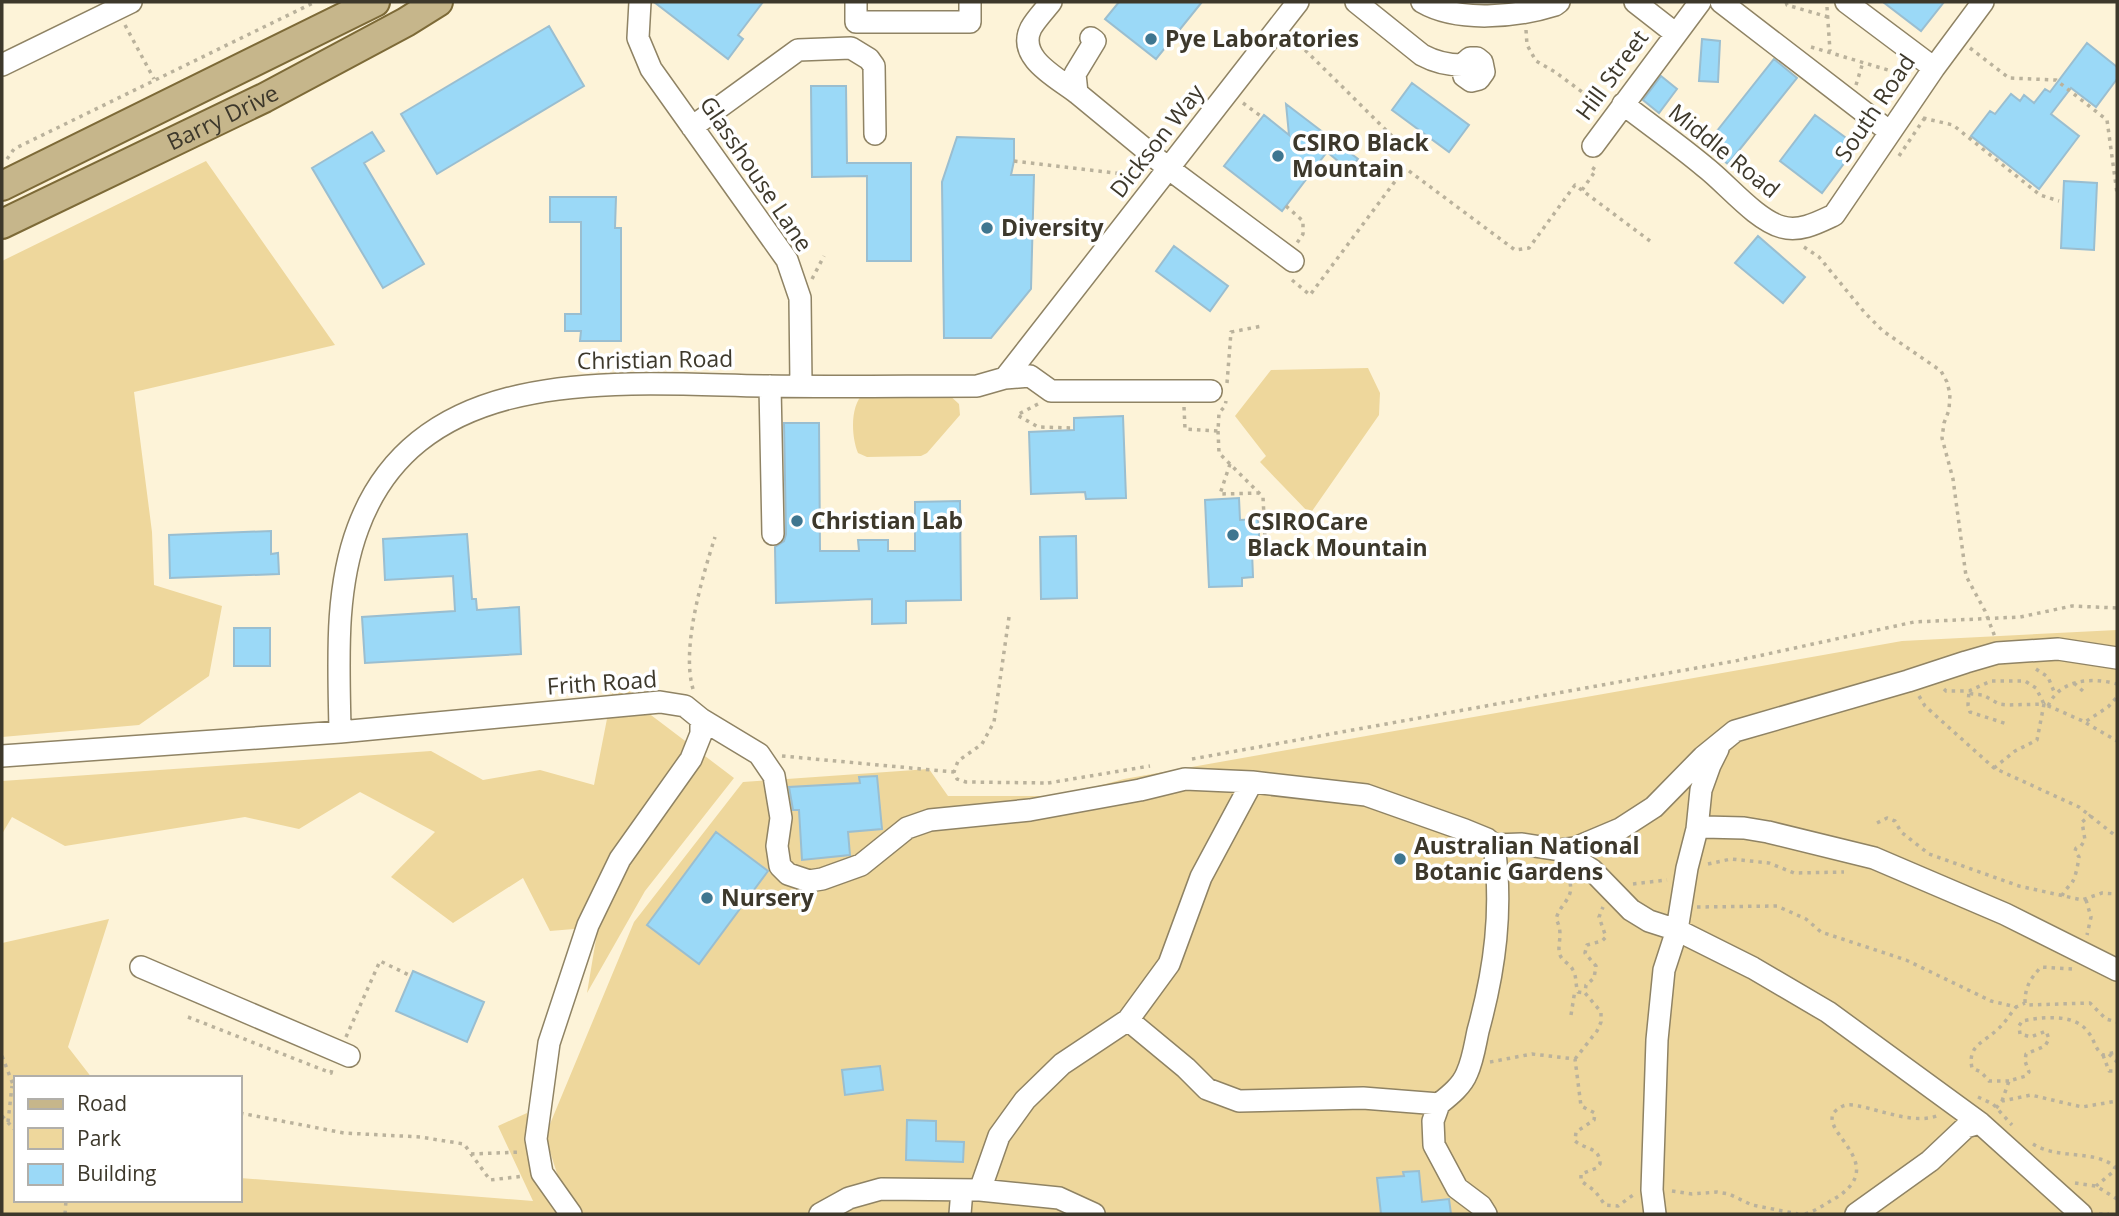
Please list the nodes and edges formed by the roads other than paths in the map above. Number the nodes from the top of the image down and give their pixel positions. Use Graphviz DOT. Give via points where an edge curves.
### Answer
graph roads {
  1 [pos="375,2"];
  2 [pos="438,2"];
  3 [pos="640,2"];
  4 [pos="856,2"];
  5 [pos="970,2"];
  6 [pos="1051,2"];
  7 [pos="1298,2"];
  8 [pos="1356,2"];
  9 [pos="1422,2"];
  10 [pos="1559,2"];
  11 [pos="1635,2"];
  12 [pos="1700,2"];
  13 [pos="1721,2"];
  14 [pos="1846,2"];
  15 [pos="1983,2"];
  16 [pos="124,6"];
  17 [pos="1529,9"];
  18 [pos="1676,34"];
  19 [pos="1091,38"];
  20 [pos="2,65"];
  21 [pos="1462,65"];
  22 [pos="1934,68"];
  23 [pos="1077,93"];
  24 [pos="1619,110"];
  25 [pos="692,127"];
  26 [pos="1890,132"];
  27 [pos="875,134"];
  28 [pos="1587,154"];
  29 [pos="1168,168"];
  30 [pos="2,186"];
  31 [pos="2,224"];
  32 [pos="1799,237"];
  33 [pos="1290,269"];
  34 [pos="1005,378"];
  35 [pos="801,385"];
  36 [pos="770,386"];
  37 [pos="1211,391"];
  38 [pos="773,534"];
  39 [pos="2117,658"];
  40 [pos="701,719"];
  41 [pos="340,732"];
  42 [pos="1721,742"];
  43 [pos="2,756"];
  44 [pos="1252,782"];
  45 [pos="1697,829"];
  46 [pos="1494,845"];
  47 [pos="1560,850"];
  48 [pos="1677,930"];
  49 [pos="141,968"];
  50 [pos="2117,970"];
  51 [pos="1128,1020"];
  52 [pos="349,1056"];
  53 [pos="1439,1104"];
  54 [pos="1980,1123"];
  55 [pos="971,1190"];
  56 [pos="571,1214"];
  57 [pos="820,1214"];
  58 [pos="960,1214"];
  59 [pos="1094,1214"];
  60 [pos="1486,1214"];
  61 [pos="1655,1214"];
  62 [pos="1856,1214"];
  63 [pos="2081,1214"];
  1 -- 30 [label="main road, Barry Drive"];
  2 -- 31 [label="main road, Barry Drive" via="264,98"];
  3 -- 25 [label="street, Glasshouse Lane" via="638,38 651,69"];
  4 -- 5 [label="street" via="856,22 970,22"];
  6 -- 23 [label="street" via="1031,28 1027,42 1033,59"];
  7 -- 29 [label="street, Dickson Way"];
  8 -- 21 [label="street" via="1422,55"];
  9 -- 17 [label="street" via="1458,13"];
  10 -- 17 [label="street"];
  11 -- 18 [label="street"];
  12 -- 18 [label="street, Hill Street"];
  13 -- 26 [label="street"];
  14 -- 22 [label="street"];
  15 -- 22 [label="street, South Road"];
  16 -- 20 [label="street"];
  18 -- 24 [label="street, Hill Street"];
  19 -- 23 [label="street" via="1096,41 1075,74"];
  22 -- 26 [label="street, South Road"];
  23 -- 29 [label="street"];
  24 -- 28 [label="street, Hill Street"];
  24 -- 32 [label="street, Middle Road" via="1705,166 1770,222"];
  25 -- 27 [label="street" via="798,50 851,48 874,66"];
  25 -- 35 [label="street, Glasshouse Lane" via="787,260 800,298"];
  26 -- 32 [label="street, South Road" via="1833,215"];
  29 -- 33 [label="street"];
  29 -- 34 [label="street, Dickson Way"];
  34 -- 35 [label="street, Christian Road" via="978,386"];
  34 -- 37 [label="street, Christian Road" via="1030,376 1051,391"];
  35 -- 36 [label="street, Christian Road"];
  36 -- 38 [label="street"];
  36 -- 41 [label="street, Christian Road" via="594,384 550,389 479,406 447,421 419,442 373,495 348,561 339,639"];
  39 -- 42 [label="street" via="2058,649 1997,653 1735,731"];
  40 -- 41 [label="street, Frith Road" via="685,706 660,702"];
  40 -- 44 [label="street, Frith Road" via="759,754 774,776 782,818 777,846 780,866 809,881 860,865 908,828 930,820 1030,810 1185,779"];
  40 -- 56 [label="street" via="701,734 691,759 620,859 588,925 549,1043 536,1139 542,1173"];
  41 -- 43 [label="street, Frith Road"];
  42 -- 45 [label="street" via="1701,790"];
  42 -- 47 [label="street" via="1654,807 1620,829"];
  44 -- 46 [label="street" via="1366,795"];
  44 -- 51 [label="street" via="1201,877 1169,964"];
  45 -- 48 [label="street"];
  45 -- 50 [label="street" via="1744,828 1874,858 2005,914"];
  46 -- 47 [label="street"];
  46 -- 53 [label="street" via="1497,949 1489,991 1467,1074"];
  47 -- 48 [label="street" via="1592,870 1632,910"];
  48 -- 54 [label="street" via="1828,1012"];
  48 -- 61 [label="street" via="1664,970 1657,1040"];
  49 -- 52 [label="street"];
  51 -- 53 [label="street" via="1206,1089 1239,1101 1363,1098"];
  51 -- 55 [label="street" via="1062,1064 1025,1100 999,1136"];
  53 -- 60 [label="street" via="1433,1121 1434,1146 1458,1188"];
  54 -- 62 [label="street" via="1966,1127 1930,1161"];
  54 -- 63 [label="street"];
  55 -- 57 [label="street" via="881,1189 849,1198"];
  55 -- 58 [label="street"];
  55 -- 59 [label="street" via="1059,1198"];
}
